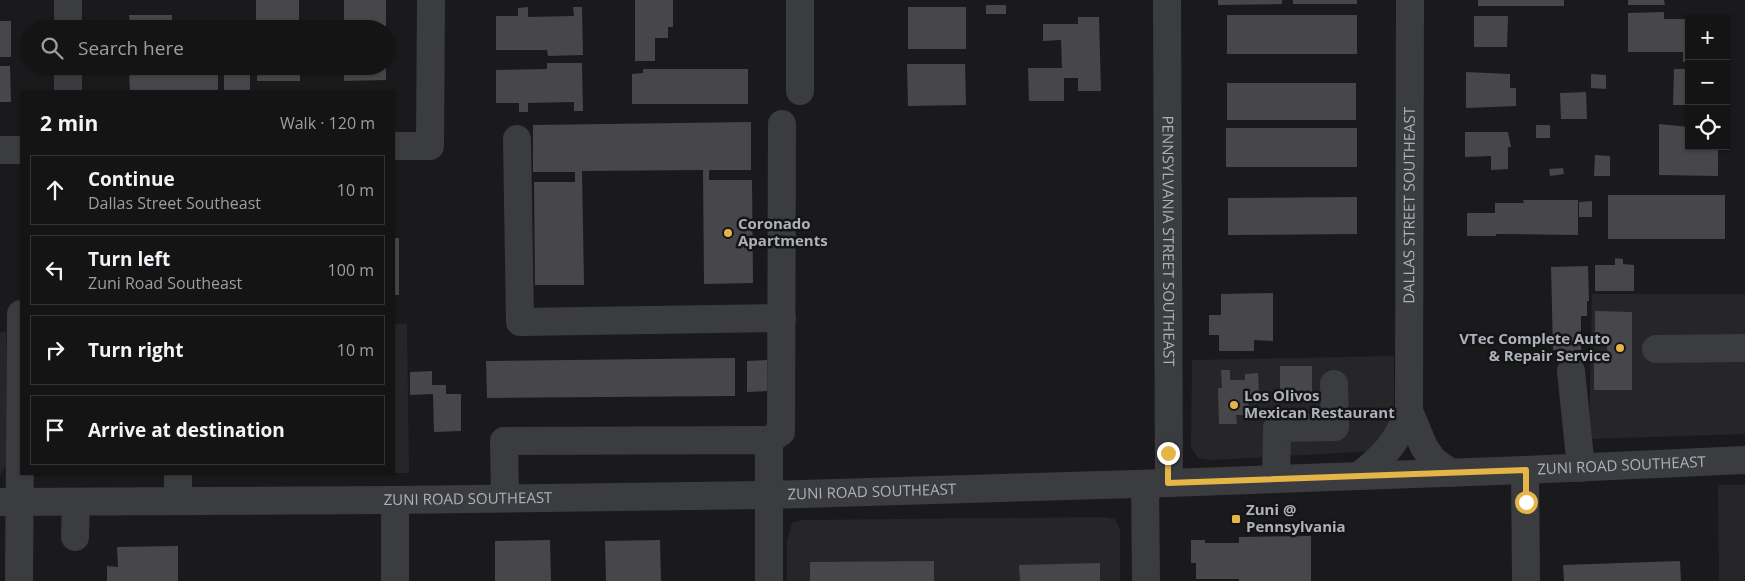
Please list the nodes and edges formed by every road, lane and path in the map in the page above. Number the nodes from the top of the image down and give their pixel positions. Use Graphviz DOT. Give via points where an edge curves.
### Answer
graph roads {
  1 [pos="68,0"];
  2 [pos="431,0"];
  3 [pos="800,0"];
  4 [pos="1167,0"];
  5 [pos="1410,0"];
  6 [pos="68,20"];
  7 [pos="68,75"];
  8 [pos="68,90"];
  9 [pos="800,91"];
  10 [pos="782,124"];
  11 [pos="517,139"];
  12 [pos="395,146"];
  13 [pos="0,150"];
  14 [pos="20,150"];
  15 [pos="782,318"];
  16 [pos="20,320"];
  17 [pos="1745,348"];
  18 [pos="1656,349"];
  19 [pos="1571,371"];
  20 [pos="10,384"];
  21 [pos="1334,384"];
  22 [pos="1409,411"];
  23 [pos="769,440"];
  24 [pos="1745,460"];
  25 [pos="1581,468"];
  26 [pos="1526,470"];
  27 [pos="1451,473"];
  28 [pos="178,475"];
  29 [pos="1359,476"];
  30 [pos="1276,479"];
  31 [pos="1157,484"];
  32 [pos="768,495"];
  33 [pos="505,498"];
  34 [pos="395,500"];
  35 [pos="178,501"];
  36 [pos="9,502"];
  37 [pos="76,502"];
  38 [pos="75,537"];
  39 [pos="19,581"];
  40 [pos="395,581"];
  41 [pos="769,581"];
  42 [pos="1146,581"];
  43 [pos="1526,581"];
  1 -- 6 [label="street"];
  2 -- 12 [label="street" via="430,146"];
  3 -- 9 [label="street"];
  4 -- 31 [label="street, PENNSYLVANIA STREET SOUTHEAST"];
  5 -- 22 [label="street, DALLAS STREET SOUTHEAST"];
  7 -- 8 [label="street"];
  10 -- 15 [label="street"];
  11 -- 15 [label="street" via="520,322"];
  13 -- 14 [label="street"];
  15 -- 23 [label="street" via="781,432"];
  16 -- 20 [label="street"];
  17 -- 18 [label="street"];
  19 -- 25 [label="street"];
  20 -- 36 [label="street"];
  21 -- 30 [label="street" via="1335,426 1278,428"];
  22 -- 27 [label="street, DALLAS STREET SOUTHEAST" via="1424,447 1433,460"];
  22 -- 29 [label="street, DALLAS STREET SOUTHEAST" via="1393,445"];
  23 -- 32 [label="street"];
  23 -- 33 [label="street" via="504,441"];
  24 -- 25 [label="street, ZUNI ROAD SOUTHEAST"];
  25 -- 26 [label="street, ZUNI ROAD SOUTHEAST"];
  26 -- 27 [label="street, ZUNI ROAD SOUTHEAST"];
  26 -- 43 [label="street"];
  27 -- 29 [label="street, ZUNI ROAD SOUTHEAST"];
  28 -- 35 [label="street"];
  29 -- 30 [label="street, ZUNI ROAD SOUTHEAST"];
  30 -- 31 [label="street, ZUNI ROAD SOUTHEAST"];
  31 -- 32 [label="street, ZUNI ROAD SOUTHEAST"];
  31 -- 42 [label="street, PENNSYLVANIA STREET SOUTHEAST"];
  32 -- 33 [label="street, ZUNI ROAD SOUTHEAST"];
  32 -- 41 [label="street"];
  33 -- 34 [label="street, ZUNI ROAD SOUTHEAST"];
  34 -- 35 [label="street, ZUNI ROAD SOUTHEAST"];
  34 -- 40 [label="street"];
  35 -- 37 [label="street, ZUNI ROAD SOUTHEAST"];
  36 -- 37 [label="street, ZUNI ROAD SOUTHEAST"];
  36 -- 39 [label="street"];
  37 -- 38 [label="street"];
}
